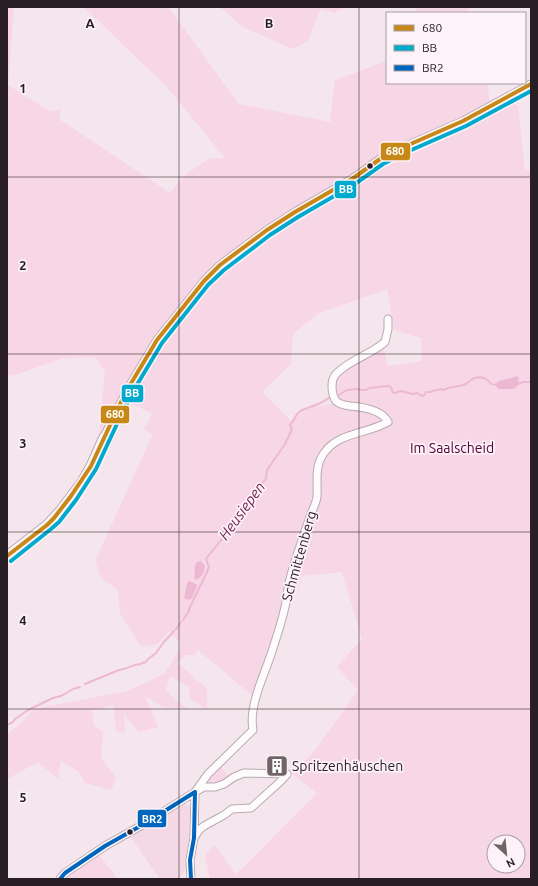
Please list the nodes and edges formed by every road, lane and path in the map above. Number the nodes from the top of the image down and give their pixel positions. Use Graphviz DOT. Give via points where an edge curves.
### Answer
graph roads {
  1 [pos="531,84"];
  2 [pos="388,319"];
  3 [pos="104,437"];
  4 [pos="7,556"];
  5 [pos="195,792"];
  6 [pos="194,838"];
  7 [pos="60,879"];
  8 [pos="192,879"];
  1 -- 3 [label="street" via="462,121 389,154 295,212 232,255 204,281 156,340"];
  2 -- 5 [label="street, Schmittenberg" via="385,342 342,369 332,380 334,397 339,404 380,413 388,422 380,427 340,439 321,457 316,476 316,499 291,575 274,646 257,695 253,712 253,730 208,774"];
  3 -- 4 [label="street" via="82,482 60,511 47,525"];
  5 -- 6 [label="street"];
  5 -- 6 [label="street" via="204,787 224,784 244,773 287,774 251,808 232,808 204,826"];
  5 -- 7 [label="street" via="105,846"];
  6 -- 8 [label="street" via="190,860"];
}
